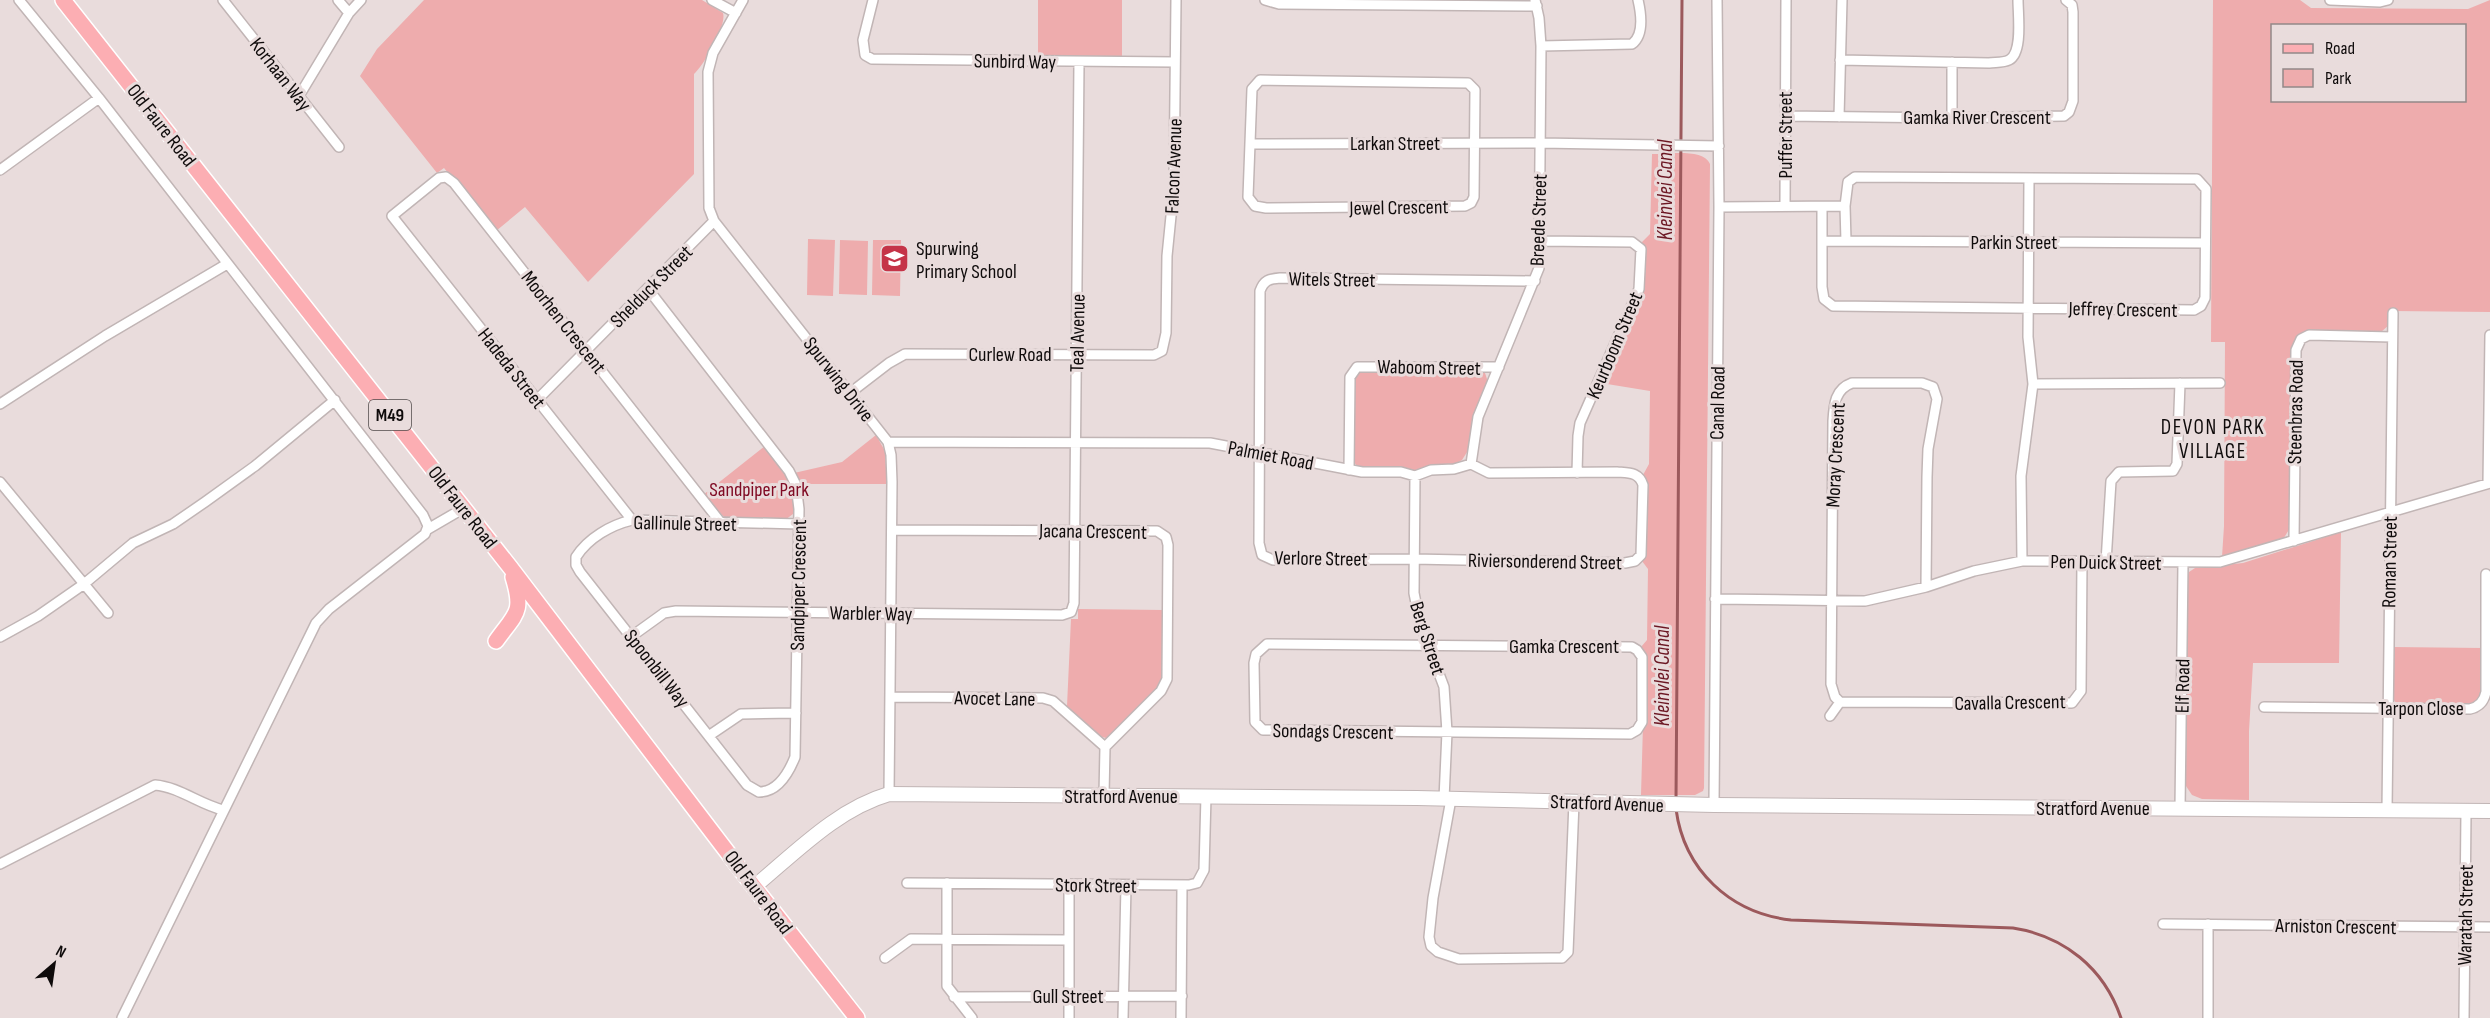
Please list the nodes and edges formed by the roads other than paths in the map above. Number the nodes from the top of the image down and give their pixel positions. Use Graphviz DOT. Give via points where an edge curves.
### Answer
graph roads {
  1 [pos="19,0"];
  2 [pos="63,0"];
  3 [pos="223,0"];
  4 [pos="338,0"];
  5 [pos="361,0"];
  6 [pos="712,0"];
  7 [pos="743,0"];
  8 [pos="873,0"];
  9 [pos="1176,0"];
  10 [pos="1265,0"];
  11 [pos="1638,0"];
  12 [pos="1717,0"];
  13 [pos="1786,0"];
  14 [pos="1842,0"];
  15 [pos="2018,0"];
  16 [pos="2066,0"];
  17 [pos="2330,0"];
  18 [pos="2388,0"];
  19 [pos="1536,3"];
  20 [pos="349,13"];
  21 [pos="736,13"];
  22 [pos="1541,46"];
  23 [pos="1840,60"];
  24 [pos="1175,62"];
  25 [pos="1952,62"];
  26 [pos="1079,63"];
  27 [pos="299,96"];
  28 [pos="99,98"];
  29 [pos="1785,116"];
  30 [pos="1839,117"];
  31 [pos="1952,118"];
  32 [pos="1540,142"];
  33 [pos="1476,143"];
  34 [pos="1251,144"];
  35 [pos="1715,146"];
  36 [pos="339,147"];
  37 [pos="0,170"];
  38 [pos="2029,178"];
  39 [pos="1785,205"];
  40 [pos="1845,206"];
  41 [pos="1719,207"];
  42 [pos="1822,207"];
  43 [pos="392,216"];
  44 [pos="714,221"];
  45 [pos="1540,241"];
  46 [pos="1822,241"];
  47 [pos="1845,241"];
  48 [pos="2029,242"];
  49 [pos="2205,243"];
  50 [pos="226,264"];
  51 [pos="1535,281"];
  52 [pos="648,289"];
  53 [pos="2028,308"];
  54 [pos="2393,313"];
  55 [pos="1166,333"];
  56 [pos="2490,335"];
  57 [pos="2392,337"];
  58 [pos="586,351"];
  59 [pos="1077,354"];
  60 [pos="1499,368"];
  61 [pos="2180,383"];
  62 [pos="2220,383"];
  63 [pos="2033,384"];
  64 [pos="850,393"];
  65 [pos="335,400"];
  66 [pos="537,400"];
  67 [pos="0,404"];
  68 [pos="888,441"];
  69 [pos="1076,441"];
  70 [pos="1258,451"];
  71 [pos="1471,464"];
  72 [pos="1349,470"];
  73 [pos="1577,473"];
  74 [pos="1415,476"];
  75 [pos="0,482"];
  76 [pos="2489,483"];
  77 [pos="1643,485"];
  78 [pos="464,508"];
  79 [pos="2390,513"];
  80 [pos="632,520"];
  81 [pos="721,523"];
  82 [pos="799,524"];
  83 [pos="428,530"];
  84 [pos="892,530"];
  85 [pos="1075,530"];
  86 [pos="2294,542"];
  87 [pos="580,550"];
  88 [pos="1413,559"];
  89 [pos="2022,561"];
  90 [pos="2082,561"];
  91 [pos="2106,562"];
  92 [pos="2183,563"];
  93 [pos="510,567"];
  94 [pos="2486,573"];
  95 [pos="84,584"];
  96 [pos="1926,587"];
  97 [pos="1715,599"];
  98 [pos="1832,602"];
  99 [pos="1074,603"];
  100 [pos="798,612"];
  101 [pos="108,613"];
  102 [pos="891,614"];
  103 [pos="632,636"];
  104 [pos="0,637"];
  105 [pos="496,641"];
  106 [pos="2488,644"];
  107 [pos="1430,645"];
  108 [pos="890,697"];
  109 [pos="1840,702"];
  110 [pos="2264,706"];
  111 [pos="2387,708"];
  112 [pos="796,713"];
  113 [pos="1830,716"];
  114 [pos="1447,732"];
  115 [pos="710,735"];
  116 [pos="1105,747"];
  117 [pos="747,785"];
  118 [pos="889,794"];
  119 [pos="1104,795"];
  120 [pos="1206,796"];
  121 [pos="1448,799"];
  122 [pos="1574,802"];
  123 [pos="1714,805"];
  124 [pos="2180,809"];
  125 [pos="223,810"];
  126 [pos="2387,810"];
  127 [pos="2466,811"];
  128 [pos="2490,811"];
  129 [pos="0,864"];
  130 [pos="907,883"];
  131 [pos="947,883"];
  132 [pos="1069,884"];
  133 [pos="1126,886"];
  134 [pos="1182,886"];
  135 [pos="754,887"];
  136 [pos="2163,924"];
  137 [pos="2208,924"];
  138 [pos="2464,927"];
  139 [pos="2490,927"];
  140 [pos="946,938"];
  141 [pos="1069,940"];
  142 [pos="885,958"];
  143 [pos="1123,995"];
  144 [pos="954,996"];
  145 [pos="1069,996"];
  146 [pos="1182,996"];
  147 [pos="122,1018"];
  148 [pos="857,1018"];
  149 [pos="972,1018"];
  150 [pos="1069,1018"];
  151 [pos="1123,1018"];
  152 [pos="1181,1018"];
  153 [pos="2208,1018"];
  154 [pos="2464,1018"];
  1 -- 28 [label="street"];
  2 -- 78 [label="main road, Old Faure Road / M49"];
  3 -- 27 [label="street, Korhaan Way"];
  4 -- 20 [label="street"];
  5 -- 20 [label="street"];
  6 -- 21 [label="street"];
  7 -- 21 [label="street, Spurwing Drive"];
  8 -- 26 [label="street, Sunbird Way" via="862,46 865,55 872,59"];
  9 -- 24 [label="street, Falcon Avenue"];
  10 -- 19 [label="street" via="1279,4"];
  11 -- 22 [label="street" via="1640,32 1632,44"];
  12 -- 35 [label="street, Canal Road"];
  13 -- 29 [label="street, Puffer Street"];
  14 -- 23 [label="street"];
  15 -- 25 [label="street" via="2018,45 2009,60"];
  16 -- 31 [label="street, Gamka River Crescent" via="2073,12 2073,101 2069,112 2056,118"];
  17 -- 18 [label="street"];
  19 -- 22 [label="street, Breede Street"];
  20 -- 27 [label="street"];
  21 -- 44 [label="street, Spurwing Drive" via="713,54 708,72 707,197"];
  22 -- 32 [label="street, Breede Street"];
  23 -- 25 [label="street"];
  23 -- 30 [label="street"];
  24 -- 26 [label="street, Sunbird Way"];
  24 -- 55 [label="street, Falcon Avenue" via="1174,186 1167,256"];
  25 -- 31 [label="street"];
  26 -- 59 [label="street, Teal Avenue"];
  27 -- 36 [label="street, Korhaan Way"];
  28 -- 37 [label="street"];
  28 -- 50 [label="street"];
  29 -- 30 [label="street, Gamka River Crescent"];
  29 -- 39 [label="street, Puffer Street"];
  30 -- 31 [label="street, Gamka River Crescent"];
  32 -- 33 [label="street, Larkan Street"];
  32 -- 35 [label="street, Larkan Street"];
  32 -- 45 [label="street, Breede Street"];
  33 -- 34 [label="street, Larkan Street"];
  33 -- 34 [label="street, Jewel Crescent" via="1476,90 1468,83 1260,80 1252,88"];
  33 -- 34 [label="street, Jewel Crescent" via="1474,197 1468,205 1336,208 1266,208 1252,204 1248,197"];
  35 -- 41 [label="street, Canal Road"];
  38 -- 40 [label="street, Jeffrey Crescent" via="1855,177 1848,182"];
  38 -- 48 [label="street"];
  38 -- 49 [label="street, Jeffrey Crescent" via="2197,179 2206,189"];
  39 -- 41 [label="street, Puffer Street"];
  39 -- 42 [label="street"];
  40 -- 42 [label="street"];
  40 -- 47 [label="street, Jeffrey Crescent"];
  41 -- 97 [label="street, Canal Road"];
  42 -- 46 [label="street, Jeffrey Crescent"];
  43 -- 58 [label="street, Moorhen Crescent" via="435,180 451,180"];
  43 -- 66 [label="street, Hadeda Street"];
  44 -- 52 [label="street, Shelduck Street"];
  44 -- 64 [label="street, Spurwing Drive"];
  45 -- 51 [label="street, Breede Street"];
  45 -- 73 [label="street, Keurboom Street" via="1632,242 1641,249 1639,289 1580,423"];
  46 -- 47 [label="street, Parkin Street"];
  46 -- 53 [label="street, Jeffrey Crescent" via="1822,293 1833,306"];
  47 -- 48 [label="street, Parkin Street"];
  48 -- 49 [label="street, Parkin Street"];
  48 -- 53 [label="street"];
  49 -- 53 [label="street, Jeffrey Crescent" via="2206,292 2204,302 2194,310"];
  50 -- 65 [label="street"];
  50 -- 67 [label="street"];
  51 -- 60 [label="street, Breede Street"];
  51 -- 70 [label="street, Witels Street" via="1265,281 1260,291"];
  52 -- 58 [label="street, Shelduck Street"];
  52 -- 82 [label="street, Sandpiper Crescent" via="789,471 798,493"];
  53 -- 63 [label="street"];
  54 -- 57 [label="street, Roman Street"];
  55 -- 59 [label="street, Curlew Road" via="1164,347 1154,355"];
  56 -- 76 [label="street"];
  57 -- 79 [label="street, Roman Street"];
  57 -- 86 [label="street, Steenbras Road" via="2309,335 2298,343"];
  58 -- 66 [label="street, Shelduck Street"];
  58 -- 81 [label="street, Moorhen Crescent"];
  59 -- 64 [label="street, Curlew Road" via="905,354"];
  59 -- 69 [label="street, Teal Avenue"];
  60 -- 71 [label="street, Breede Street" via="1478,417"];
  60 -- 72 [label="street, Waboom Street" via="1357,367 1350,377"];
  61 -- 62 [label="street"];
  61 -- 63 [label="street"];
  61 -- 91 [label="street" via="2177,464 2173,471 2119,472 2110,481"];
  63 -- 89 [label="street" via="2021,476"];
  64 -- 68 [label="street, Spurwing Drive"];
  65 -- 83 [label="street" via="423,515"];
  65 -- 95 [label="street" via="255,466 173,524 133,543"];
  66 -- 80 [label="street, Hadeda Street"];
  68 -- 69 [label="street, Palmiet Road"];
  68 -- 84 [label="street, Spurwing Drive"];
  69 -- 70 [label="street, Palmiet Road" via="1210,443"];
  69 -- 85 [label="street, Teal Avenue"];
  70 -- 72 [label="street, Palmiet Road"];
  70 -- 88 [label="street, Verlore Street" via="1258,543 1267,559"];
  71 -- 73 [label="street, Palmiet Road" via="1489,473"];
  71 -- 74 [label="street, Palmiet Road"];
  72 -- 74 [label="street, Palmiet Road"];
  73 -- 77 [label="street, Palmiet Road" via="1631,473 1641,478"];
  74 -- 88 [label="street, Berg Street"];
  75 -- 95 [label="street"];
  76 -- 79 [label="street, Pen Duick Street"];
  77 -- 88 [label="street, Riviersonderend Street" via="1642,551 1635,561"];
  78 -- 83 [label="street"];
  78 -- 93 [label="main road, Old Faure Road / M49"];
  79 -- 86 [label="street, Pen Duick Street"];
  79 -- 111 [label="street, Roman Street"];
  80 -- 81 [label="street, Gallinule Street"];
  80 -- 87 [label="street, Gallinule Street" via="612,526"];
  81 -- 82 [label="street, Gallinule Street"];
  82 -- 100 [label="street, Sandpiper Crescent"];
  83 -- 125 [label="street" via="316,623"];
  84 -- 85 [label="street, Jacana Crescent"];
  84 -- 102 [label="street, Spurwing Drive"];
  85 -- 99 [label="street, Teal Avenue"];
  85 -- 116 [label="street, Jacana Crescent" via="1156,531 1166,537 1168,545 1166,684"];
  86 -- 92 [label="street, Pen Duick Street" via="2233,560"];
  87 -- 103 [label="street, Spoonbill Way" via="576,565"];
  88 -- 107 [label="street, Berg Street" via="1416,608"];
  89 -- 90 [label="street, Pen Duick Street"];
  89 -- 96 [label="street, Pen Duick Street"];
  90 -- 91 [label="street, Pen Duick Street"];
  90 -- 109 [label="street, Cavalla Crescent" via="2081,691 2072,703"];
  91 -- 92 [label="street, Pen Duick Street"];
  92 -- 124 [label="street, Elf Road"];
  93 -- 105 [label="main road" via="519,606"];
  93 -- 135 [label="main road, Old Faure Road / M49"];
  94 -- 106 [label="street, Tarpon Close"];
  95 -- 101 [label="street"];
  95 -- 104 [label="street"];
  96 -- 98 [label="street, Pen Duick Street" via="1865,601"];
  96 -- 98 [label="street, Moray Crescent" via="1927,468 1936,392 1922,383 1852,383 1842,388 1834,401"];
  97 -- 98 [label="street, Pen Duick Street"];
  97 -- 123 [label="street, Canal Road"];
  98 -- 109 [label="street" via="1831,684 1834,697"];
  99 -- 102 [label="street, Warbler Way" via="1065,615"];
  100 -- 102 [label="street, Warbler Way"];
  100 -- 103 [label="street, Warbler Way" via="670,612"];
  100 -- 112 [label="street, Sandpiper Crescent"];
  102 -- 108 [label="street, Spurwing Drive"];
  103 -- 115 [label="street, Spoonbill Way"];
  106 -- 111 [label="street, Tarpon Close" via="2486,692 2477,706"];
  107 -- 114 [label="street, Berg Street" via="1444,687"];
  107 -- 114 [label="street, Sondags Crescent" via="1267,644 1256,654 1254,663 1255,722 1258,728 1270,731"];
  107 -- 114 [label="street, Gamka Crescent" via="1632,647 1642,657 1642,722 1634,732"];
  108 -- 116 [label="street, Avocet Lane" via="1048,699"];
  108 -- 118 [label="street, Spurwing Drive"];
  109 -- 113 [label="street"];
  110 -- 111 [label="street, Tarpon Close"];
  111 -- 126 [label="street, Roman Street"];
  112 -- 115 [label="street" via="741,714"];
  112 -- 117 [label="street, Sandpiper Crescent" via="795,757 786,776 765,792"];
  114 -- 121 [label="street, Berg Street"];
  115 -- 117 [label="street, Spoonbill Way"];
  116 -- 119 [label="street"];
  118 -- 119 [label="street, Stratford Avenue"];
  118 -- 135 [label="street, Stratford Avenue" via="838,818"];
  119 -- 120 [label="street, Stratford Avenue"];
  120 -- 121 [label="street, Stratford Avenue"];
  120 -- 134 [label="street" via="1204,870 1197,883"];
  121 -- 122 [label="street, Stratford Avenue"];
  121 -- 122 [label="street, Berg Street" via="1430,942 1434,950 1445,955 1473,959 1562,958 1568,952"];
  122 -- 123 [label="street, Stratford Avenue"];
  123 -- 124 [label="street, Stratford Avenue"];
  124 -- 126 [label="street, Stratford Avenue"];
  125 -- 129 [label="street" via="155,784"];
  125 -- 147 [label="street"];
  126 -- 127 [label="street, Stratford Avenue"];
  127 -- 128 [label="street, Stratford Avenue"];
  127 -- 138 [label="street, Waratah Street"];
  130 -- 131 [label="street, Stork Street"];
  131 -- 132 [label="street, Stork Street"];
  131 -- 140 [label="street"];
  132 -- 133 [label="street, Stork Street"];
  132 -- 141 [label="street"];
  133 -- 134 [label="street, Stork Street"];
  133 -- 143 [label="street"];
  134 -- 146 [label="street"];
  135 -- 148 [label="main road, Old Faure Road / M49"];
  136 -- 137 [label="street, Arniston Crescent"];
  137 -- 138 [label="street, Arniston Crescent"];
  137 -- 153 [label="street"];
  138 -- 139 [label="street, Arniston Crescent"];
  138 -- 154 [label="street, Waratah Street"];
  140 -- 141 [label="street"];
  140 -- 142 [label="street" via="911,939"];
  140 -- 144 [label="street" via="947,986"];
  141 -- 145 [label="street"];
  143 -- 145 [label="street, Gull Street"];
  143 -- 146 [label="street, Gull Street"];
  143 -- 151 [label="street"];
  144 -- 145 [label="street, Gull Street"];
  144 -- 149 [label="street"];
  145 -- 150 [label="street"];
  146 -- 152 [label="street"];
}
